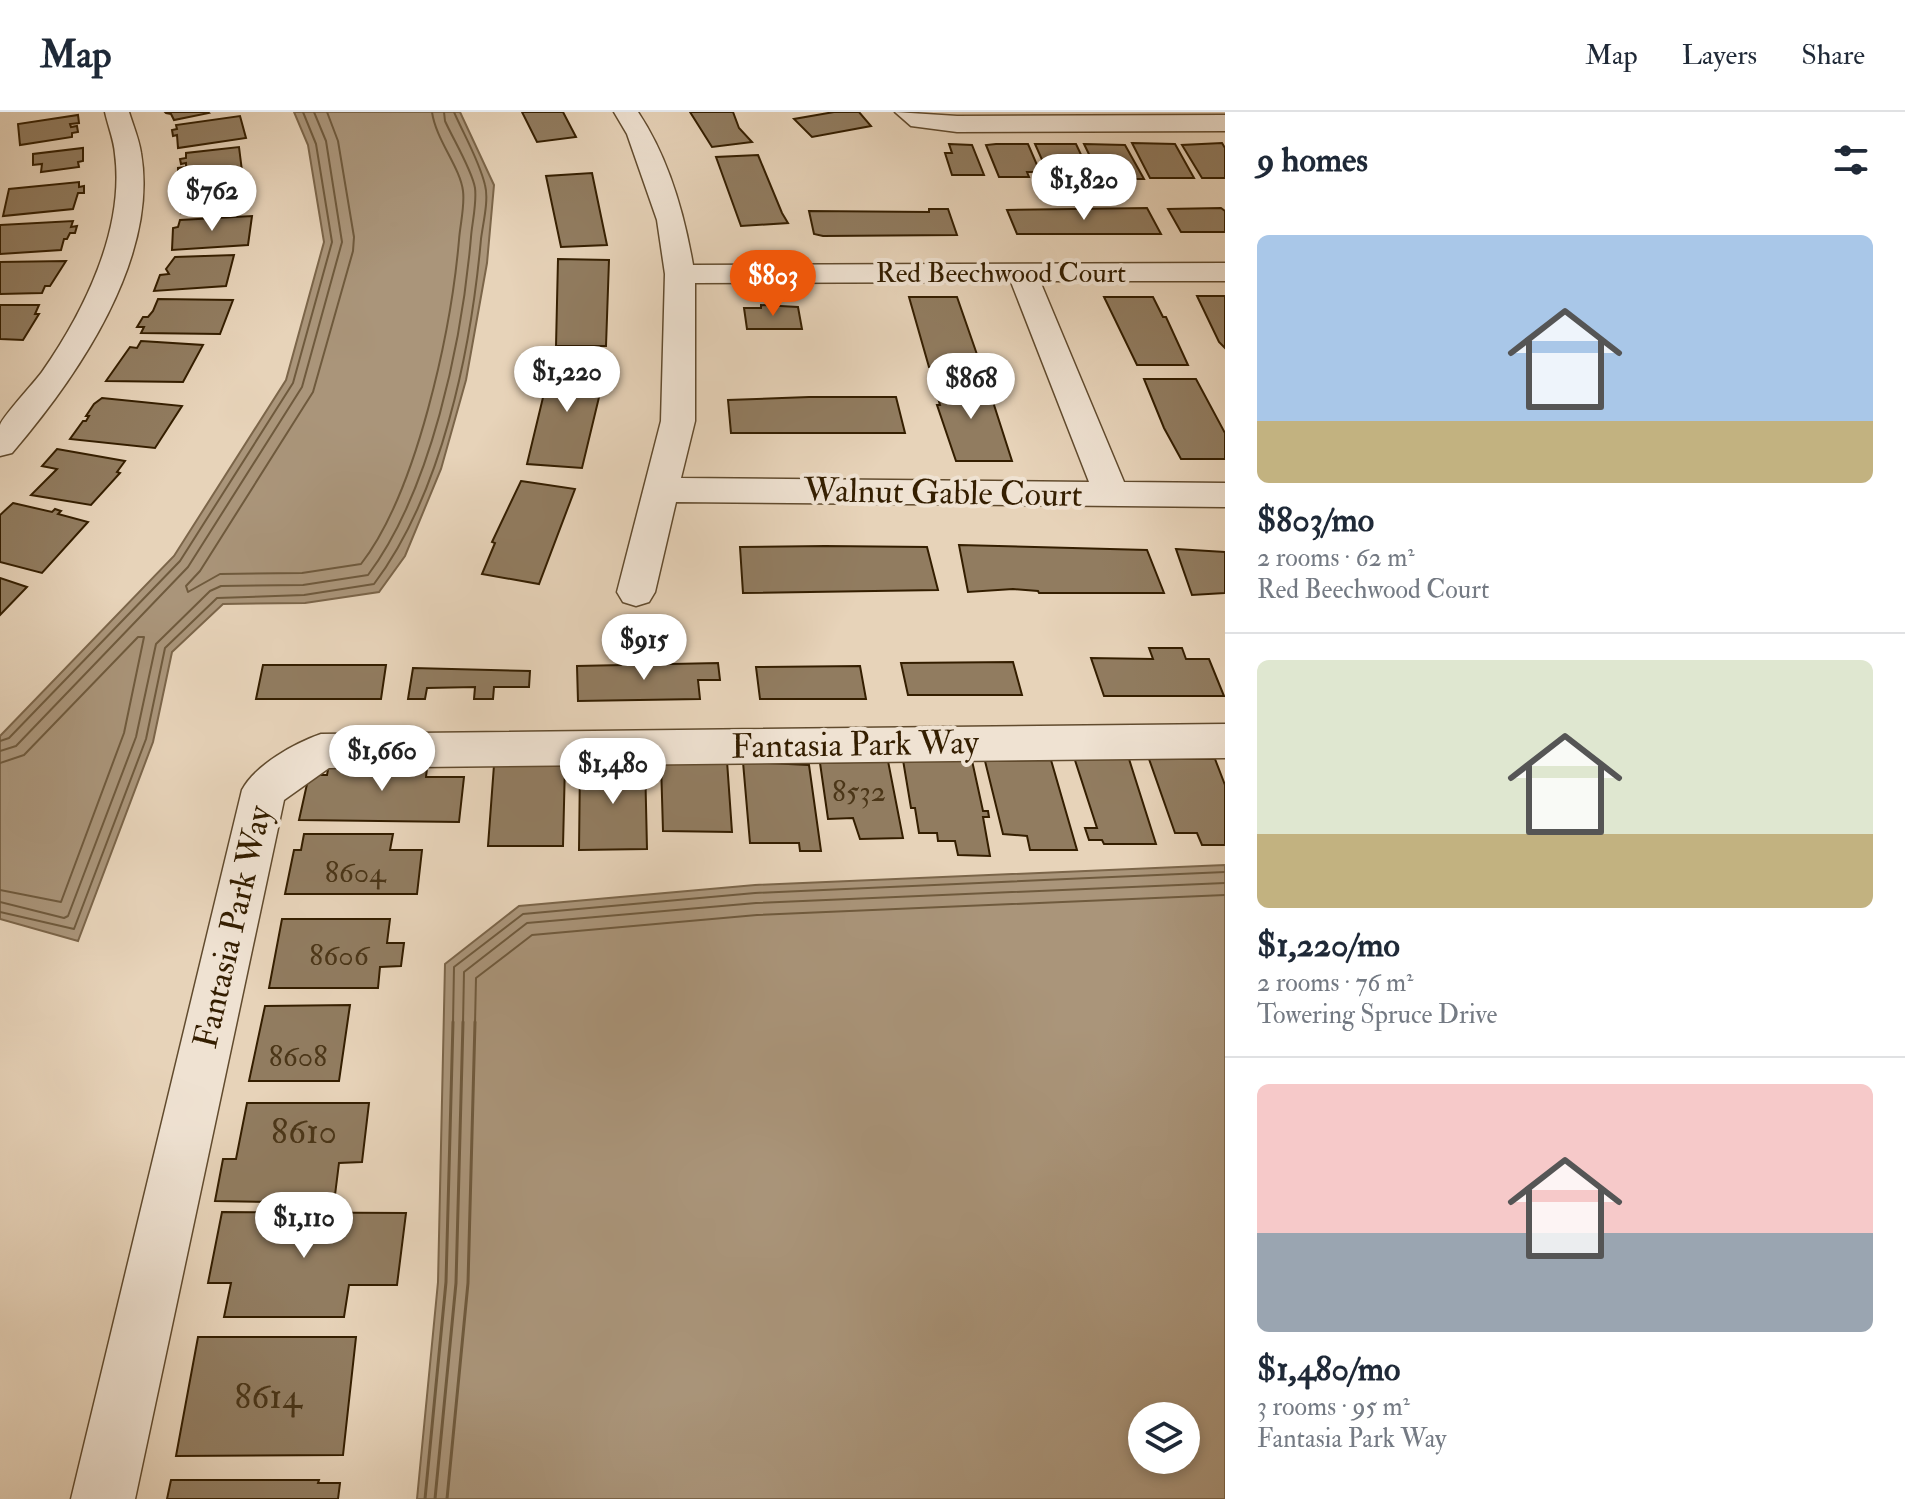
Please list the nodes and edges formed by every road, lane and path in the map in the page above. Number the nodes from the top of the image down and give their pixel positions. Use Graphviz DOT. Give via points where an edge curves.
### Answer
graph roads {
  1 [pos="117,112"];
  2 [pos="626,112"];
  3 [pos="907,112"];
  4 [pos="1225,123"];
  5 [pos="1225,272"];
  6 [pos="1022,273"];
  7 [pos="680,274"];
  8 [pos="0,445"];
  9 [pos="662,490"];
  10 [pos="1111,494"];
  11 [pos="1225,495"];
  12 [pos="636,592"];
  13 [pos="1225,741"];
  14 [pos="103,1499"];
  1 -- 8 [label="street" via="131,187 113,267 81,338"];
  2 -- 7 [label="street" via="640,134 671,220"];
  3 -- 4 [label="street" via="920,121 957,124"];
  5 -- 6 [label="street, Red Beechwood Court"];
  6 -- 7 [label="street, Red Beechwood Court"];
  6 -- 10 [label="street"];
  7 -- 9 [label="street" via="678,421"];
  9 -- 10 [label="street, Walnut Gable Court"];
  9 -- 12 [label="street"];
  10 -- 11 [label="street, Walnut Gable Court"];
  13 -- 14 [label="street, Fantasia Park Way" via="321,751 264,790"];
}
